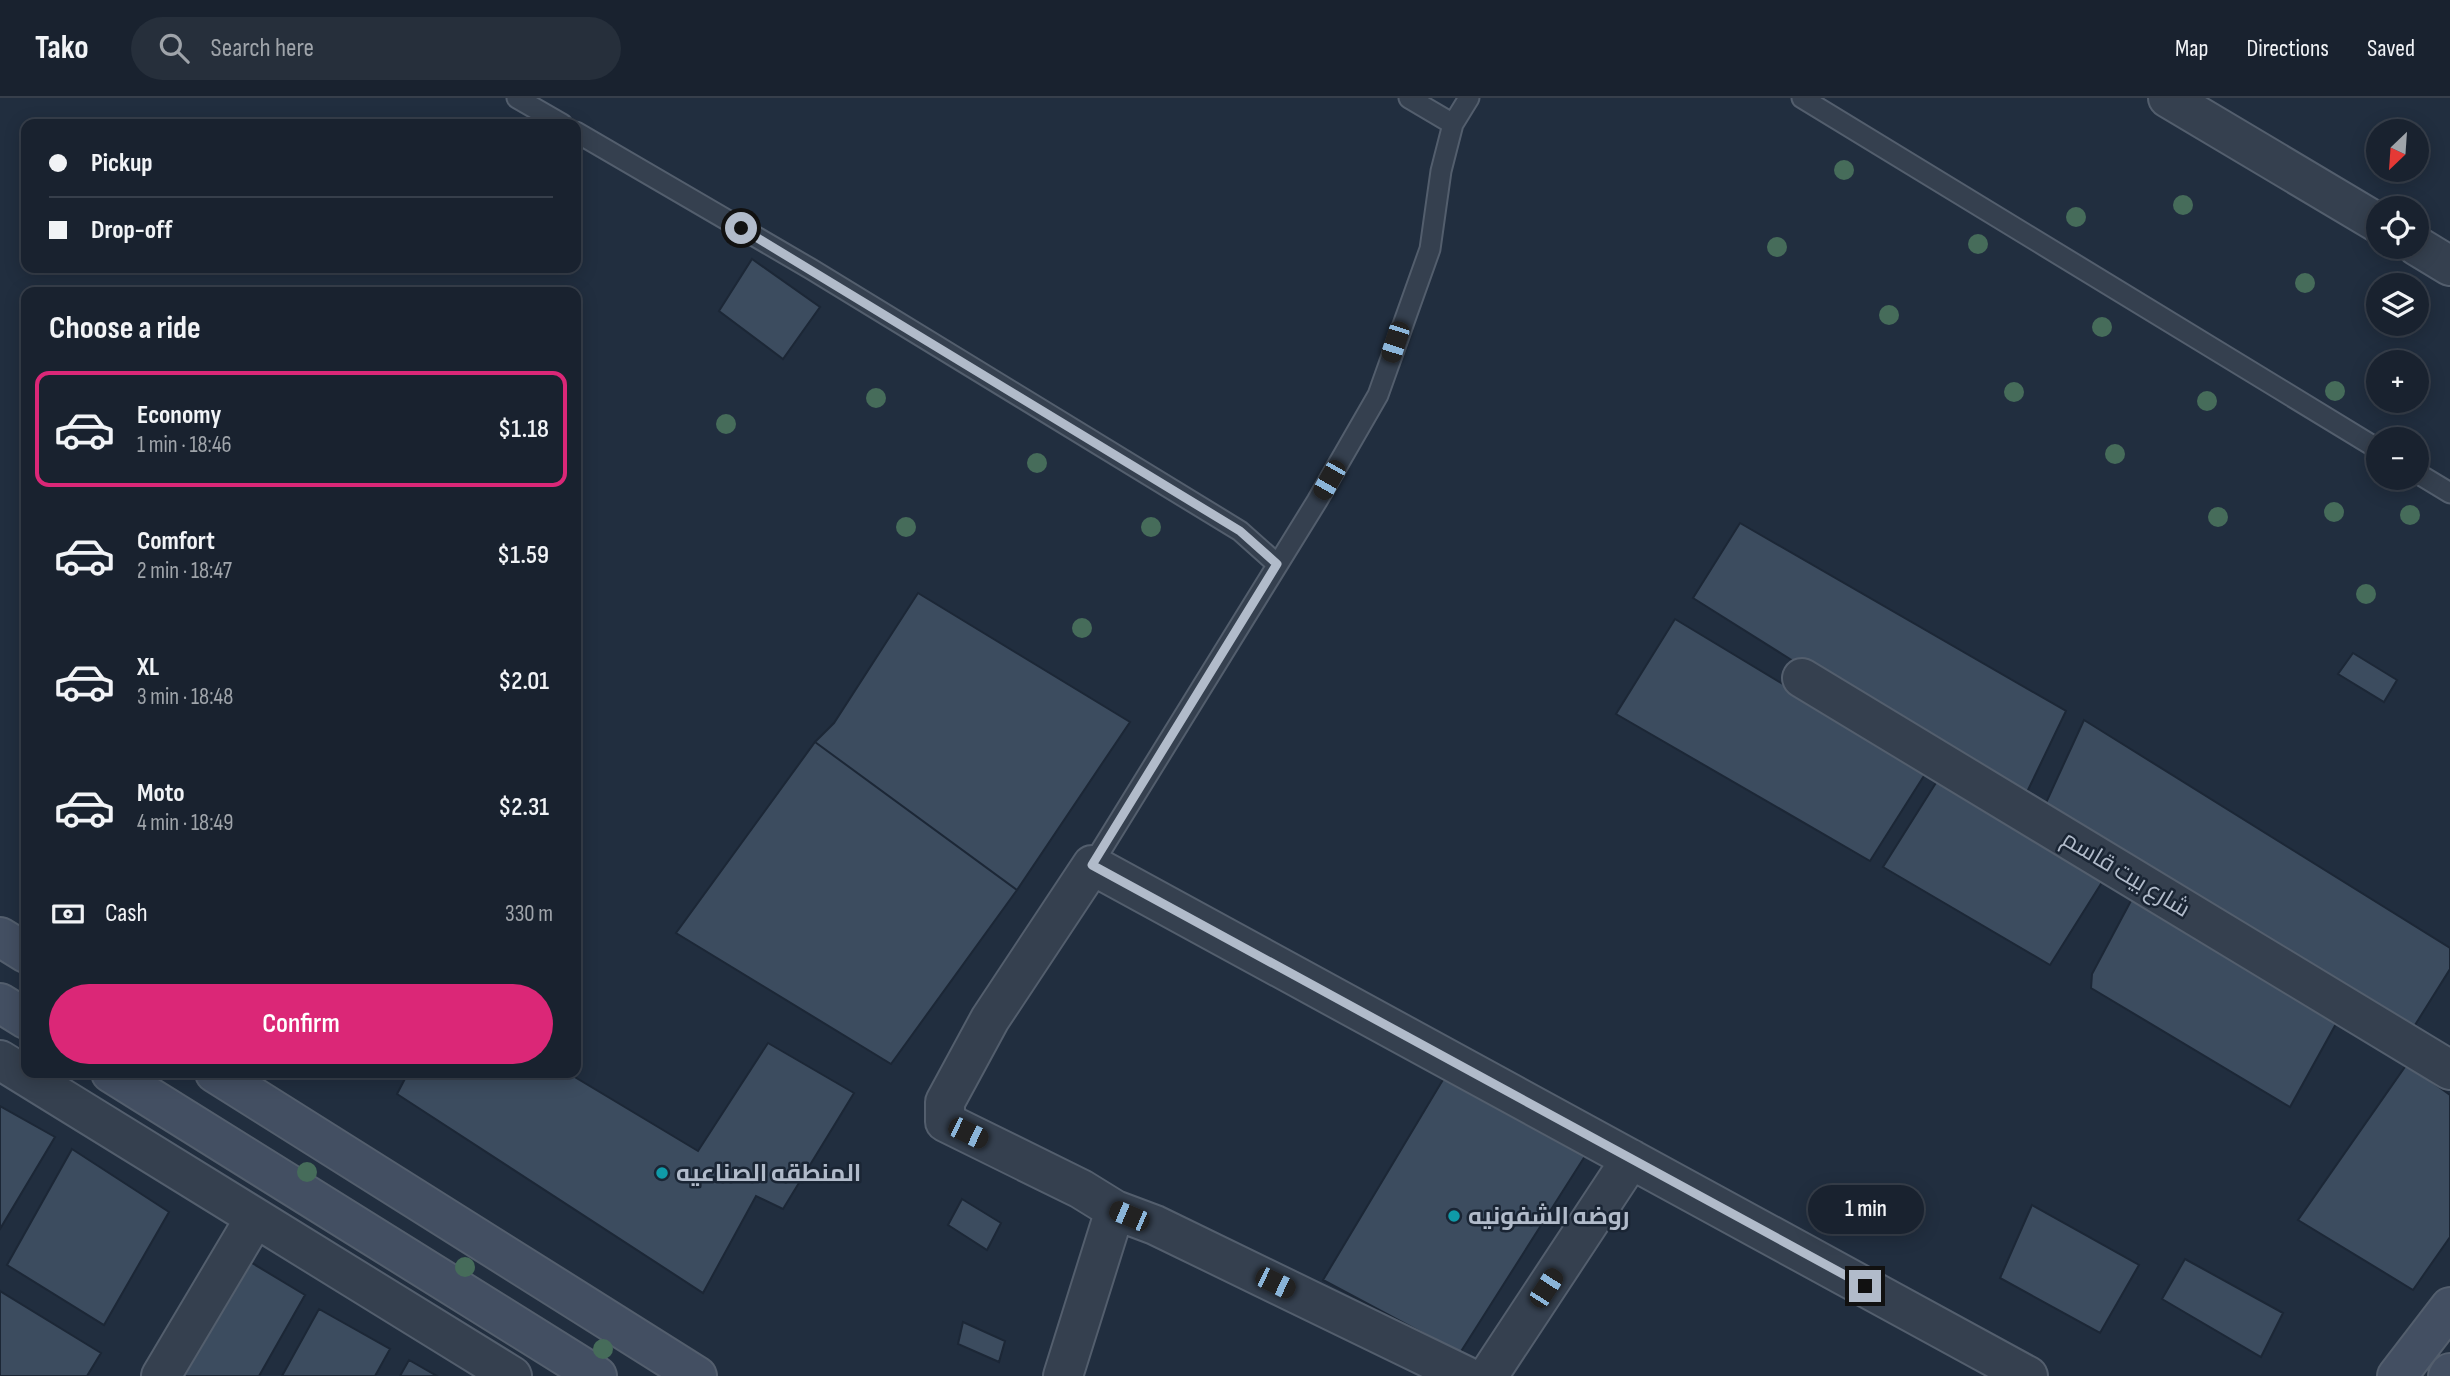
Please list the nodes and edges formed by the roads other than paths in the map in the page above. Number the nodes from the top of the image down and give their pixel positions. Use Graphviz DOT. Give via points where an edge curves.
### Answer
graph roads {
  1 [pos="517,98"];
  2 [pos="1409,98"];
  3 [pos="1469,98"];
  4 [pos="1802,98"];
  5 [pos="2168,98"];
  6 [pos="553,119"];
  7 [pos="1453,124"];
  8 [pos="581,135"];
  9 [pos="2366,216"];
  10 [pos="2429,253"];
  11 [pos="2450,266"];
  12 [pos="2366,442"];
  13 [pos="2429,480"];
  14 [pos="2450,493"];
  15 [pos="1277,564"];
  16 [pos="1802,678"];
  17 [pos="1092,865"];
  18 [pos="0,937"];
  19 [pos="21,950"];
  20 [pos="0,1003"];
  21 [pos="21,1016"];
  22 [pos="0,1060"];
  23 [pos="2450,1070"];
  24 [pos="21,1073"];
  25 [pos="29,1078"];
  26 [pos="119,1078"];
  27 [pos="223,1078"];
  28 [pos="1631,1159"];
  29 [pos="1115,1210"];
  30 [pos="255,1217"];
  31 [pos="2450,1307"];
  32 [pos="161,1376"];
  33 [pos="512,1376"];
  34 [pos="597,1376"];
  35 [pos="696,1376"];
  36 [pos="1063,1376"];
  37 [pos="1466,1376"];
  38 [pos="1488,1376"];
  39 [pos="2028,1376"];
  40 [pos="2397,1376"];
  1 -- 6 [label="lane"];
  2 -- 7 [label="lane"];
  3 -- 7 [label="lane"];
  4 -- 12 [label="lane"];
  5 -- 9 [label="street"];
  7 -- 15 [label="lane" via="1430,249 1378,395"];
  8 -- 15 [label="lane" via="811,269 1240,531"];
  10 -- 11 [label="street"];
  13 -- 14 [label="lane"];
  15 -- 17 [label="lane"];
  16 -- 23 [label="street, شارع بيت قاسم"];
  17 -- 28 [label="street"];
  17 -- 29 [label="street" via="990,1019 944,1102 945,1122"];
  18 -- 19 [label="main road"];
  20 -- 21 [label="main road"];
  22 -- 24 [label="street"];
  25 -- 30 [label="street"];
  26 -- 34 [label="main road"];
  27 -- 35 [label="main road"];
  28 -- 38 [label="street"];
  28 -- 39 [label="street"];
  29 -- 36 [label="street"];
  29 -- 37 [label="street" via="1155,1225"];
  30 -- 32 [label="street"];
  30 -- 33 [label="street"];
  31 -- 40 [label="main road"];
}
